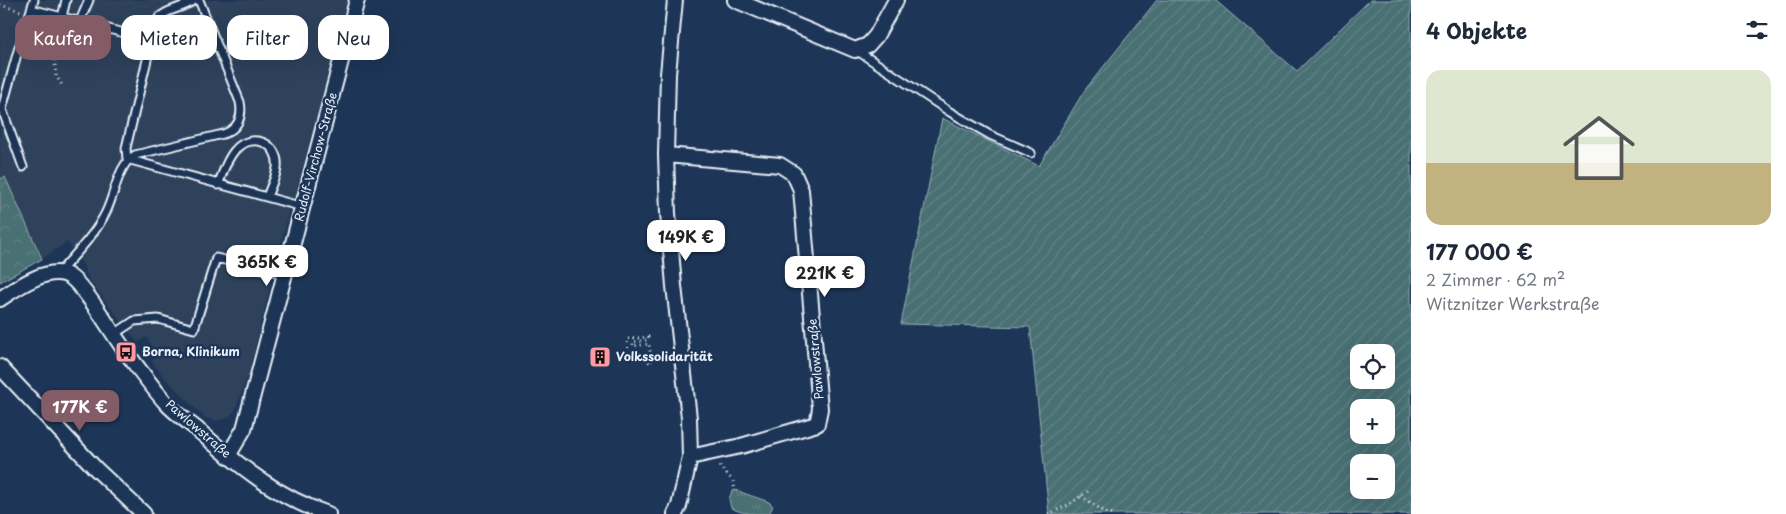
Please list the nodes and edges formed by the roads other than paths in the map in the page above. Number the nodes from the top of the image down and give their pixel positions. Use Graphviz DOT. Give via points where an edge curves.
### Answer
graph roads {
  1 [pos="34,0"];
  2 [pos="66,0"];
  3 [pos="89,0"];
  4 [pos="197,0"];
  5 [pos="358,0"];
  6 [pos="675,0"];
  7 [pos="735,0"];
  8 [pos="896,0"];
  9 [pos="31,12"];
  10 [pos="57,15"];
  11 [pos="62,15"];
  12 [pos="83,15"];
  13 [pos="162,15"];
  14 [pos="855,50"];
  15 [pos="147,60"];
  16 [pos="1031,153"];
  17 [pos="666,155"];
  18 [pos="127,159"];
  19 [pos="23,166"];
  20 [pos="218,185"];
  21 [pos="267,198"];
  22 [pos="303,207"];
  23 [pos="59,273"];
  24 [pos="285,274"];
  25 [pos="0,299"];
  26 [pos="113,335"];
  27 [pos="0,367"];
  28 [pos="228,456"];
  29 [pos="690,457"];
  30 [pos="144,514"];
  31 [pos="328,514"];
  32 [pos="675,514"];
  1 -- 9 [label="lane"];
  2 -- 11 [label="lane"];
  3 -- 12 [label="lane"];
  4 -- 13 [label="lane"];
  4 -- 18 [label="lane" via="240,102 238,123 230,132 135,154"];
  5 -- 22 [label="street, Rudolf-Virchow-Straße"];
  6 -- 17 [label="street" via="668,74"];
  7 -- 14 [label="street"];
  8 -- 14 [label="street" via="876,36 868,45"];
  9 -- 10 [label="lane"];
  9 -- 19 [label="lane" via="2,108"];
  14 -- 16 [label="lane" via="950,112"];
  15 -- 18 [label="lane" via="126,148"];
  17 -- 29 [label="street" via="668,213 689,418"];
  17 -- 29 [label="street, Pawlowstraße" via="780,166 794,174 801,190 820,409 817,424"];
  18 -- 20 [label="lane"];
  18 -- 23 [label="lane" via="100,224"];
  20 -- 21 [label="lane"];
  20 -- 21 [label="lane" via="236,149 248,140 260,141 276,154 277,167"];
  21 -- 22 [label="lane"];
  22 -- 24 [label="street, Rudolf-Virchow-Straße"];
  23 -- 25 [label="street" via="43,275"];
  23 -- 26 [label="street, Pawlowstraße" via="80,286"];
  24 -- 26 [label="lane" via="216,258 194,329 158,319 134,321"];
  24 -- 28 [label="street, Rudolf-Virchow-Straße" via="244,429"];
  26 -- 28 [label="street, Pawlowstraße" via="168,404"];
  27 -- 30 [label="street" via="95,468"];
  28 -- 31 [label="street, Pawlowstraße" via="289,497"];
  29 -- 32 [label="street"];
}
